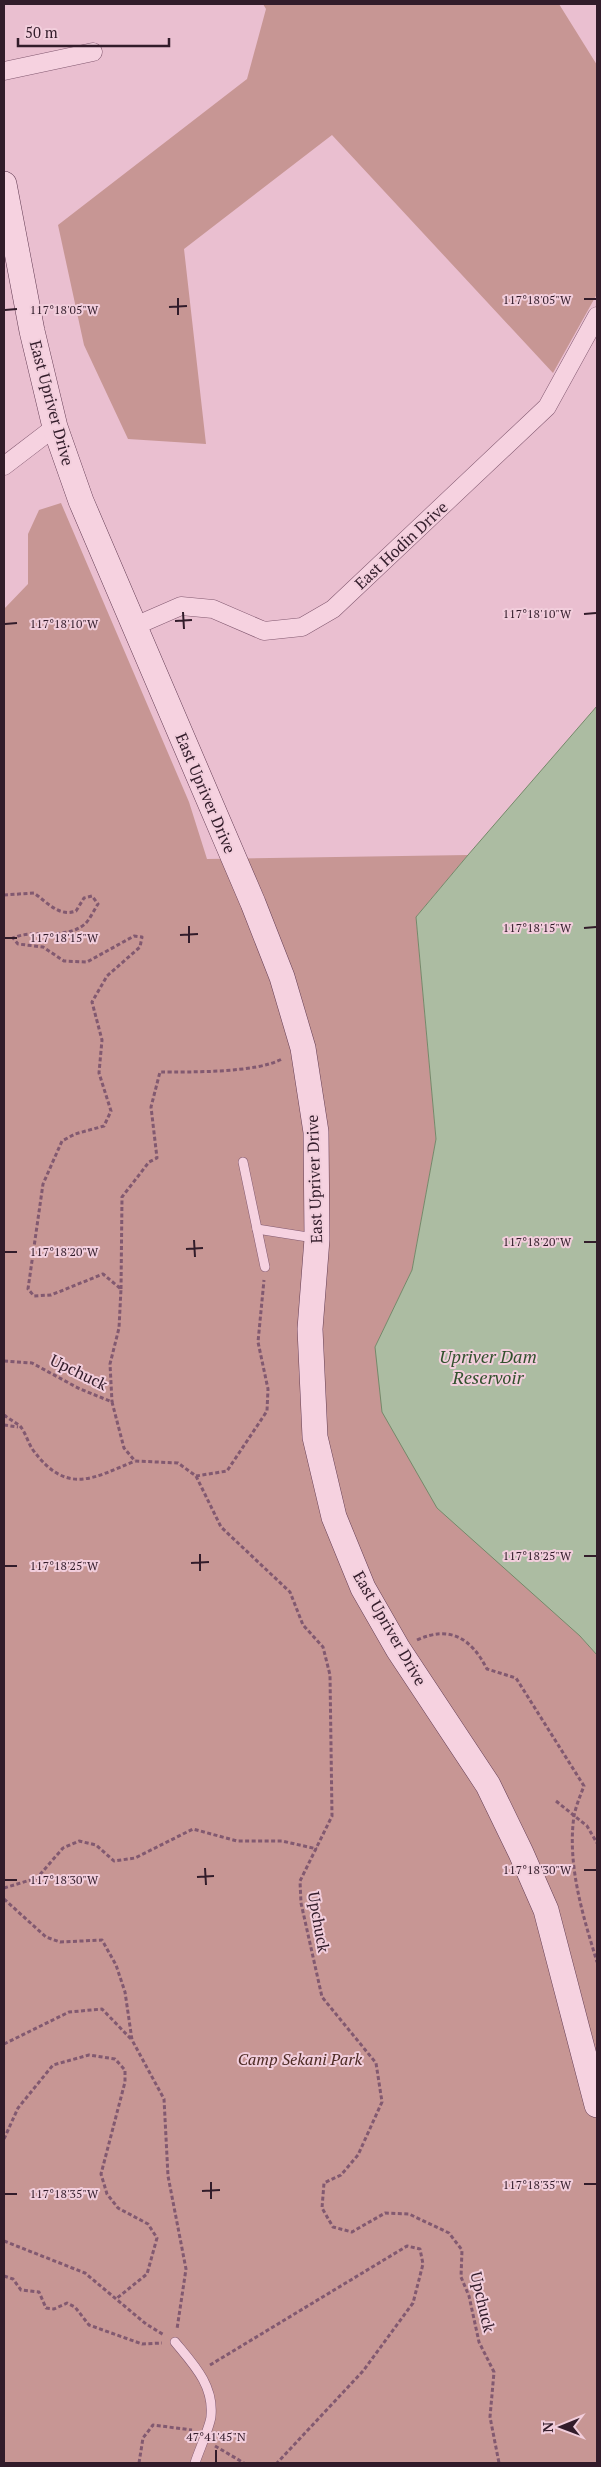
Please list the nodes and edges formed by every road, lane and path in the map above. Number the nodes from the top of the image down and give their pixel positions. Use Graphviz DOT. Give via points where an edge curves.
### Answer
graph roads {
  1 [pos="93,52"];
  2 [pos="4,71"];
  3 [pos="4,184"];
  4 [pos="597,316"];
  5 [pos="55,427"];
  6 [pos="4,466"];
  7 [pos="135,626"];
  8 [pos="4,895"];
  9 [pos="303,1048"];
  10 [pos="243,1162"];
  11 [pos="257,1229"];
  12 [pos="317,1239"];
  13 [pos="265,1267"];
  14 [pos="121,1289"];
  15 [pos="4,1361"];
  16 [pos="112,1402"];
  17 [pos="4,1415"];
  18 [pos="4,1425"];
  19 [pos="20,1427"];
  20 [pos="135,1460"];
  21 [pos="196,1476"];
  22 [pos="398,1649"];
  23 [pos="556,1801"];
  24 [pos="574,1814"];
  25 [pos="597,1843"];
  26 [pos="317,1849"];
  27 [pos="4,1888"];
  28 [pos="4,1899"];
  29 [pos="597,1962"];
  30 [pos="132,2040"];
  31 [pos="4,2044"];
  32 [pos="597,2105"];
  33 [pos="4,2139"];
  34 [pos="4,2241"];
  35 [pos="4,2276"];
  36 [pos="116,2299"];
  37 [pos="175,2342"];
  38 [pos="200,2372"];
  39 [pos="203,2436"];
  40 [pos="139,2463"];
  41 [pos="195,2463"];
  42 [pos="244,2463"];
  43 [pos="277,2463"];
  44 [pos="499,2463"];
  1 -- 2 [label="street"];
  3 -- 5 [label="main road, East Upriver Drive" via="32,331"];
  4 -- 7 [label="street, East Hodin Drive" via="547,407 333,609 302,627 264,631 213,609 181,606"];
  5 -- 6 [label="street"];
  5 -- 7 [label="main road, East Upriver Drive" via="82,501"];
  7 -- 9 [label="main road, East Upriver Drive" via="253,904 282,977"];
  8 -- 14 [label="path" via="34,893 56,910 67,914 76,911 84,898 92,896 98,904 86,923 64,933 13,938 18,944 43,947 64,961 87,962 134,936 142,937 140,948 106,976 92,1002 102,1040 98,1073 111,1111 104,1126 62,1141 43,1184 28,1289 34,1296 51,1295 103,1274"];
  9 -- 12 [label="main road, East Upriver Drive" via="316,1132"];
  9 -- 14 [label="path" via="279,1061 246,1068 160,1072 151,1107 157,1158 149,1162 122,1197"];
  10 -- 11 [label="lane"];
  11 -- 12 [label="lane"];
  11 -- 13 [label="lane"];
  12 -- 22 [label="main road, East Upriver Drive" via="310,1330 315,1436 334,1517 363,1588"];
  13 -- 21 [label="path" via="258,1342 268,1389 267,1411 227,1471"];
  14 -- 16 [label="path" via="119,1328 110,1364"];
  15 -- 16 [label="path, Upchuck" via="32,1363"];
  16 -- 20 [label="path, Upchuck" via="124,1448"];
  17 -- 19 [label="path"];
  18 -- 19 [label="path"];
  19 -- 20 [label="path" via="33,1450 48,1467 72,1480 86,1481"];
  20 -- 21 [label="path" via="178,1463"];
  21 -- 26 [label="path, Upchuck" via="221,1527 290,1592 304,1625 323,1647 330,1675 332,1816"];
  22 -- 24 [label="path" via="438,1632 459,1638 479,1653 487,1669 516,1678 584,1786"];
  22 -- 32 [label="main road, East Upriver Drive" via="488,1785 522,1853 546,1910"];
  23 -- 24 [label="path"];
  24 -- 25 [label="path" via="587,1826"];
  24 -- 29 [label="path" via="574,1862 582,1914"];
  26 -- 27 [label="path" via="282,1841 236,1841 193,1829 135,1858 114,1861 96,1845 79,1841 64,1848 37,1878"];
  26 -- 44 [label="path, Upchuck" via="300,1881 301,1903 322,1997 376,2063 382,2102 358,2155 341,2175 324,2183 322,2208 333,2227 352,2232 385,2213 409,2214 449,2233 462,2250 461,2277 469,2296 479,2342 494,2372 490,2417"];
  28 -- 30 [label="path" via="46,1937 60,1942 102,1940 116,1965 125,1992"];
  30 -- 31 [label="path" via="102,2009 69,2012"];
  30 -- 37 [label="path" via="164,2099 168,2176 186,2269"];
  33 -- 36 [label="path" via="18,2108 53,2065 89,2054 115,2059 125,2070 125,2082 101,2174 107,2194 118,2208 148,2224 157,2238 147,2274"];
  34 -- 36 [label="path" via="85,2273"];
  35 -- 37 [label="path" via="13,2279 21,2290 39,2292 46,2308 54,2309 67,2303 75,2307 89,2325 142,2344"];
  36 -- 37 [label="path" via="146,2324"];
  37 -- 38 [label="lane"];
  38 -- 39 [label="lane" via="209,2392 211,2417"];
  38 -- 43 [label="path" via="407,2246 420,2249 424,2264 413,2303 363,2371"];
  39 -- 40 [label="path" via="198,2430 153,2425 143,2438"];
  39 -- 41 [label="lane"];
  39 -- 42 [label="path"];
}
